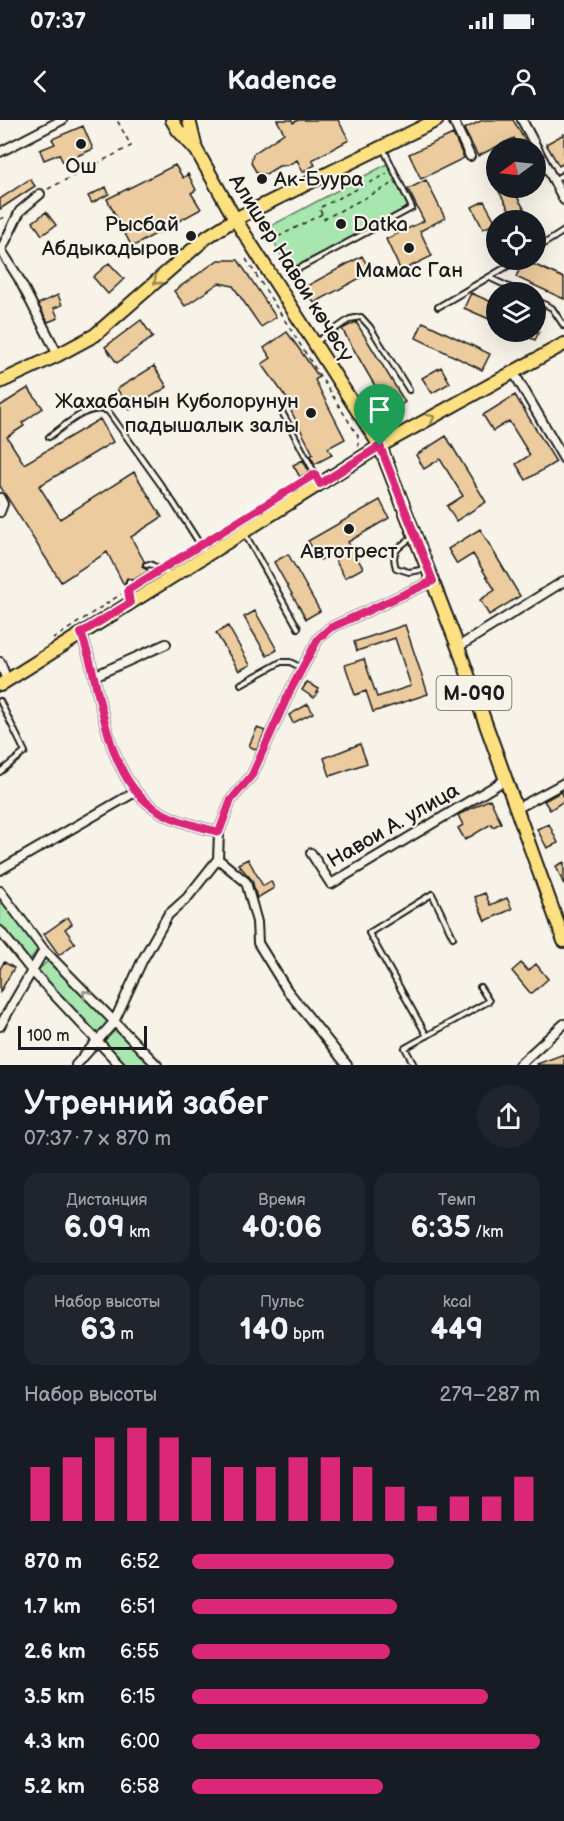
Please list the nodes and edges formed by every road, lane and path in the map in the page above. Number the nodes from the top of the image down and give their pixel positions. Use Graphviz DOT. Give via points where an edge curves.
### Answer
graph roads {
  1 [pos="62,120"];
  2 [pos="117,120"];
  3 [pos="172,120"];
  4 [pos="189,120"];
  5 [pos="437,120"];
  6 [pos="453,120"];
  7 [pos="522,120"];
  8 [pos="383,147"];
  9 [pos="196,151"];
  10 [pos="0,152"];
  11 [pos="470,156"];
  12 [pos="394,170"];
  13 [pos="564,174"];
  14 [pos="398,180"];
  15 [pos="554,180"];
  16 [pos="40,194"];
  17 [pos="564,200"];
  18 [pos="322,214"];
  19 [pos="235,219"];
  20 [pos="269,228"];
  21 [pos="564,231"];
  22 [pos="266,234"];
  23 [pos="270,241"];
  24 [pos="546,243"];
  25 [pos="1,250"];
  26 [pos="246,259"];
  27 [pos="298,269"];
  28 [pos="502,270"];
  29 [pos="490,278"];
  30 [pos="499,282"];
  31 [pos="546,305"];
  32 [pos="438,307"];
  33 [pos="564,326"];
  34 [pos="315,342"];
  35 [pos="564,344"];
  36 [pos="58,355"];
  37 [pos="514,373"];
  38 [pos="0,382"];
  39 [pos="409,390"];
  40 [pos="282,412"];
  41 [pos="49,437"];
  42 [pos="380,446"];
  43 [pos="358,447"];
  44 [pos="564,459"];
  45 [pos="320,484"];
  46 [pos="286,492"];
  47 [pos="0,498"];
  48 [pos="0,512"];
  49 [pos="244,533"];
  50 [pos="415,534"];
  51 [pos="200,544"];
  52 [pos="207,555"];
  53 [pos="146,565"];
  54 [pos="161,568"];
  55 [pos="431,575"];
  56 [pos="174,576"];
  57 [pos="564,581"];
  58 [pos="129,582"];
  59 [pos="128,590"];
  60 [pos="130,603"];
  61 [pos="298,628"];
  62 [pos="81,633"];
  63 [pos="51,640"];
  64 [pos="166,644"];
  65 [pos="459,647"];
  66 [pos="0,662"];
  67 [pos="302,668"];
  68 [pos="94,676"];
  69 [pos="4,683"];
  70 [pos="241,684"];
  71 [pos="0,701"];
  72 [pos="0,772"];
  73 [pos="505,780"];
  74 [pos="564,783"];
  75 [pos="135,792"];
  76 [pos="516,809"];
  77 [pos="219,832"];
  78 [pos="310,853"];
  79 [pos="218,859"];
  80 [pos="0,870"];
  81 [pos="0,891"];
  82 [pos="0,931"];
  83 [pos="453,937"];
  84 [pos="564,941"];
  85 [pos="44,950"];
  86 [pos="32,971"];
  87 [pos="480,987"];
  88 [pos="114,1022"];
  89 [pos="564,1024"];
  90 [pos="0,1026"];
  91 [pos="427,1036"];
  92 [pos="97,1041"];
  93 [pos="76,1065"];
  94 [pos="120,1065"];
  95 [pos="157,1065"];
  96 [pos="348,1065"];
  97 [pos="414,1065"];
  98 [pos="519,1065"];
  1 -- 10 [label="street"];
  2 -- 16 [label="path" via="131,146"];
  3 -- 9 [label="main road, Алишер Навои көчөсү"];
  4 -- 9 [label="main road, Алишер Навои көчөсү"];
  5 -- 8 [label="main road"];
  6 -- 11 [label="street"];
  7 -- 15 [label="street"];
  8 -- 12 [label="lane"];
  8 -- 19 [label="main road"];
  9 -- 19 [label="main road, Алишер Навои көчөсү"];
  12 -- 14 [label="lane"];
  12 -- 18 [label="path" via="319,208"];
  13 -- 15 [label="lane"];
  14 -- 18 [label="path" via="324,219"];
  14 -- 27 [label="lane" via="412,208"];
  15 -- 17 [label="street"];
  16 -- 25 [label="street" via="20,212"];
  18 -- 23 [label="path"];
  19 -- 34 [label="main road, Алишер Навои көчөсү"];
  19 -- 36 [label="main road, one-way" via="207,237 95,334"];
  20 -- 22 [label="path"];
  21 -- 24 [label="lane"];
  25 -- 36 [label="street"];
  26 -- 43 [label="path" via="358,436"];
  28 -- 29 [label="lane"];
  29 -- 30 [label="lane"];
  29 -- 32 [label="lane"];
  31 -- 33 [label="lane"];
  34 -- 39 [label="lane" via="361,317"];
  34 -- 42 [label="main road, Алишер Навои көчөсү"];
  35 -- 37 [label="main road"];
  36 -- 38 [label="main road"];
  42 -- 37 [label="main road, one-way"];
  37 -- 44 [label="street"];
  40 -- 45 [label="lane"];
  41 -- 51 [label="lane" via="87,411 108,411"];
  42 -- 45 [label="main road"];
  42 -- 50 [label="main road, Алишер Навои көчөсү / М-090"];
  45 -- 49 [label="main road"];
  46 -- 51 [label="path"];
  47 -- 48 [label="street"];
  49 -- 52 [label="main road"];
  49 -- 61 [label="lane"];
  50 -- 55 [label="main road, Алишер Навои көчөсү / М-090"];
  50 -- 55 [label="lane" via="394,552 396,568"];
  51 -- 52 [label="lane"];
  51 -- 54 [label="path"];
  52 -- 56 [label="main road"];
  53 -- 54 [label="lane"];
  54 -- 56 [label="lane"];
  54 -- 59 [label="path"];
  55 -- 65 [label="main road, Алишер Навои көчөсү / М-090"];
  55 -- 67 [label="street" via="330,628 318,639"];
  56 -- 60 [label="main road"];
  57 -- 65 [label="street"];
  58 -- 59 [label="lane"];
  59 -- 60 [label="lane"];
  59 -- 63 [label="path"];
  60 -- 62 [label="main road"];
  62 -- 68 [label="street"];
  62 -- 69 [label="main road"];
  64 -- 68 [label="street"];
  65 -- 73 [label="main road, Алишер Навои көчөсү / М-090"];
  66 -- 69 [label="street"];
  67 -- 70 [label="lane" via="280,662"];
  67 -- 77 [label="street" via="252,775 231,800"];
  68 -- 75 [label="street" via="122,772"];
  71 -- 72 [label="lane" via="25,752"];
  73 -- 76 [label="main road, Алишер Навои көчөсү / М-090"];
  73 -- 78 [label="street, Навои А. улица" via="331,884"];
  74 -- 76 [label="street"];
  75 -- 77 [label="street" via="152,807 183,822"];
  75 -- 80 [label="street"];
  76 -- 84 [label="main road, Алишер Навои көчөсү / М-090"];
  77 -- 79 [label="street"];
  79 -- 88 [label="street" via="168,915"];
  79 -- 96 [label="street" via="246,882 257,922 258,943 287,990"];
  81 -- 85 [label="street"];
  82 -- 86 [label="street"];
  83 -- 91 [label="lane" via="432,894 369,933"];
  85 -- 86 [label="street"];
  88 -- 85 [label="street, one-way"];
  86 -- 90 [label="street"];
  86 -- 92 [label="street"];
  87 -- 91 [label="lane" via="489,1001"];
  88 -- 92 [label="street"];
  88 -- 95 [label="street"];
  89 -- 98 [label="street"];
  91 -- 97 [label="lane" via="405,1048"];
  92 -- 93 [label="street"];
  92 -- 94 [label="street"];
}
